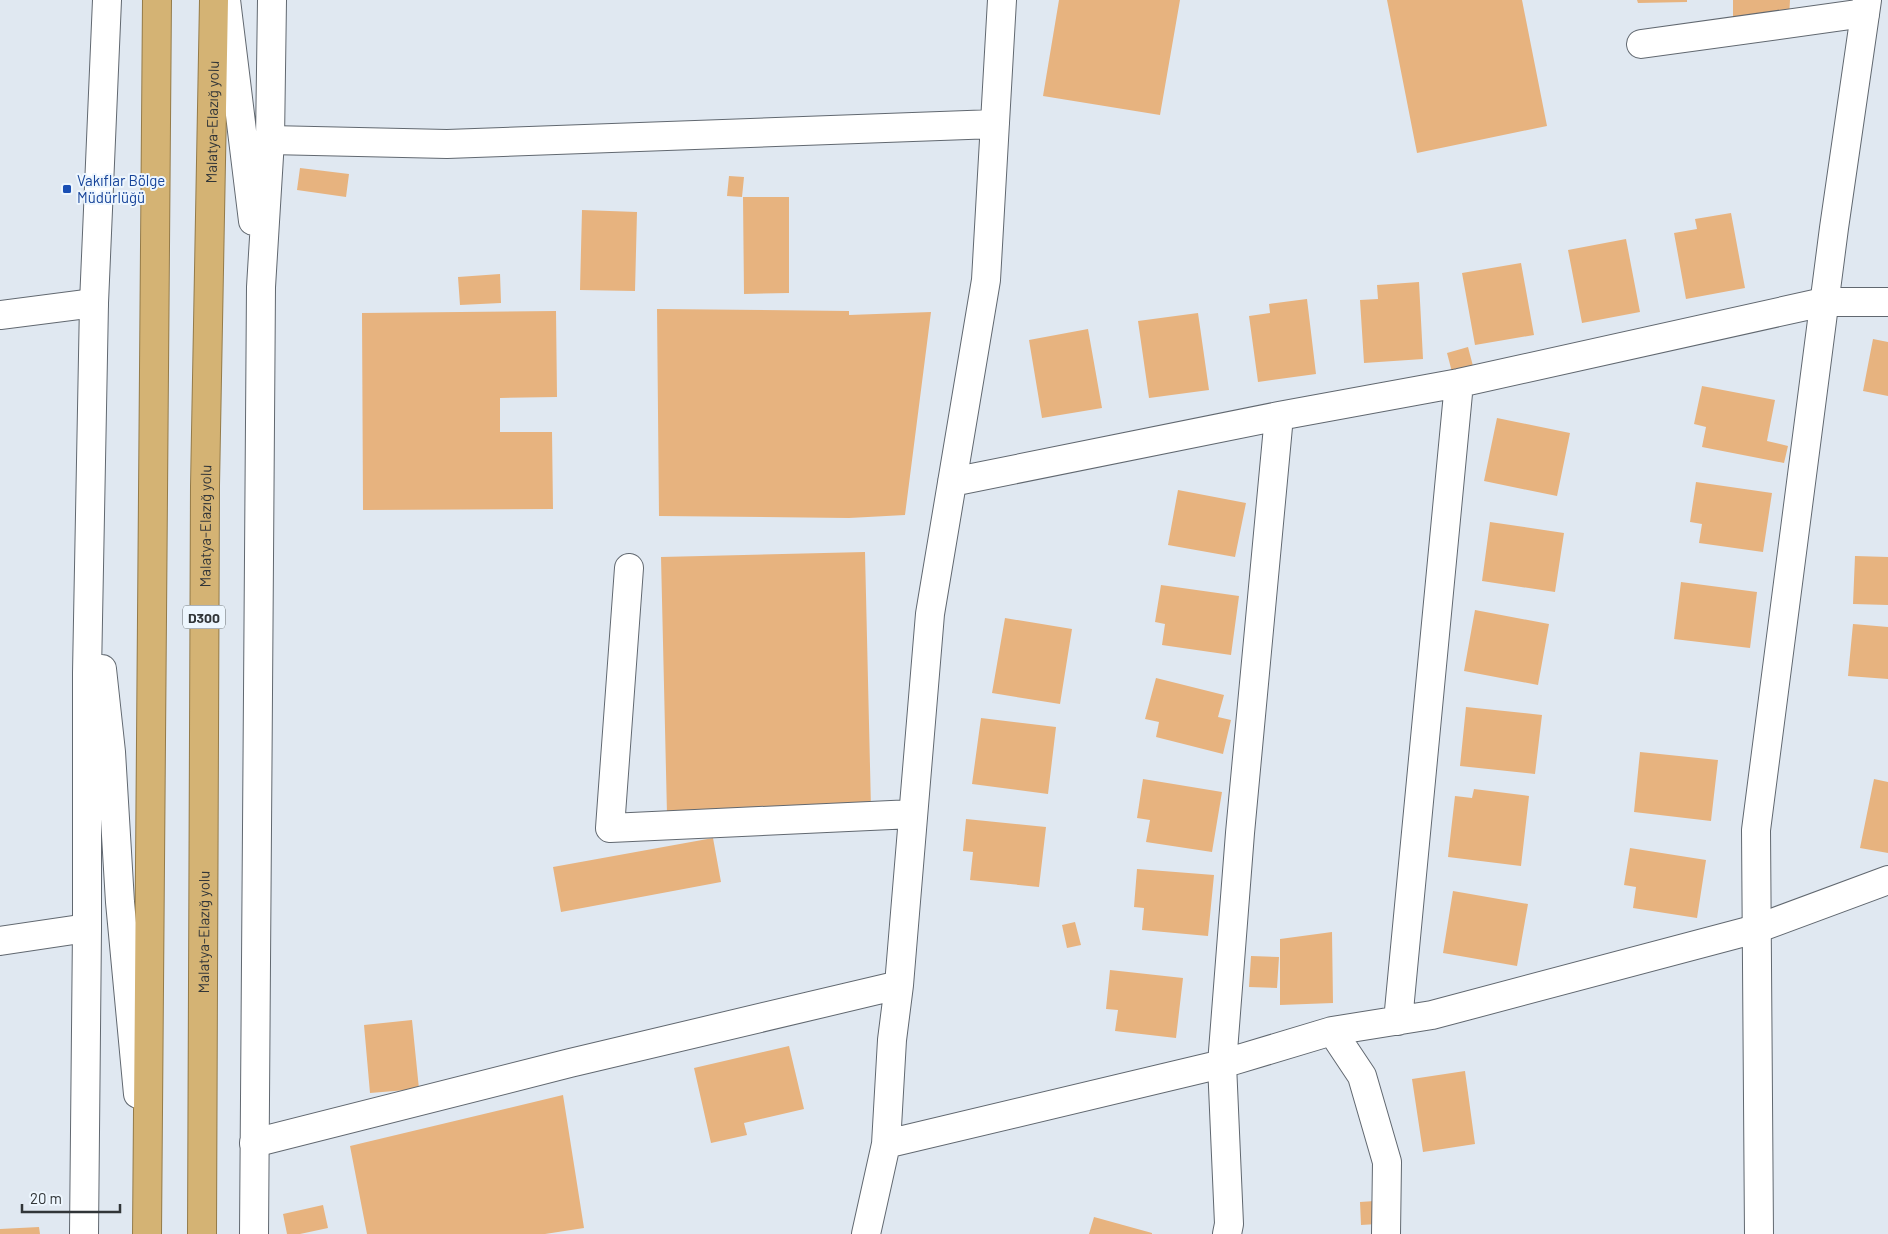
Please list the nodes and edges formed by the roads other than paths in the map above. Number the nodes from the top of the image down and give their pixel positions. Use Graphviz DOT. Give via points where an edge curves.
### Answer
graph roads {
  1 [pos="107,0"];
  2 [pos="157,0"];
  3 [pos="214,0"];
  4 [pos="226,0"];
  5 [pos="272,0"];
  6 [pos="1002,0"];
  7 [pos="1866,6"];
  8 [pos="1641,44"];
  9 [pos="995,124"];
  10 [pos="270,140"];
  11 [pos="261,287"];
  12 [pos="1824,302"];
  13 [pos="1888,302"];
  14 [pos="94,303"];
  15 [pos="0,315"];
  16 [pos="1459,383"];
  17 [pos="1278,416"];
  18 [pos="952,482"];
  19 [pos="89,556"];
  20 [pos="629,568"];
  21 [pos="913,814"];
  22 [pos="1888,880"];
  23 [pos="87,928"];
  24 [pos="1756,928"];
  25 [pos="0,941"];
  26 [pos="899,985"];
  27 [pos="1398,1021"];
  28 [pos="1332,1031"];
  29 [pos="1222,1064"];
  30 [pos="254,1143"];
  31 [pos="886,1144"];
  32 [pos="147,1186"];
  33 [pos="84,1234"];
  34 [pos="147,1234"];
  35 [pos="202,1234"];
  36 [pos="254,1234"];
  37 [pos="866,1234"];
  38 [pos="1227,1234"];
  39 [pos="1386,1234"];
  40 [pos="1759,1234"];
  1 -- 14 [label="street"];
  2 -- 32 [label="highway"];
  3 -- 35 [label="highway, Malatya-Elazığ yolu / D300" via="205,486"];
  4 -- 11 [label="street"];
  5 -- 10 [label="street"];
  6 -- 9 [label="street"];
  7 -- 8 [label="street"];
  7 -- 12 [label="street"];
  9 -- 10 [label="street" via="447,144"];
  9 -- 18 [label="street" via="986,280"];
  10 -- 11 [label="street"];
  11 -- 30 [label="street"];
  12 -- 13 [label="street"];
  12 -- 16 [label="street"];
  12 -- 24 [label="street" via="1756,830"];
  14 -- 15 [label="street"];
  14 -- 19 [label="street"];
  16 -- 17 [label="street"];
  16 -- 27 [label="street"];
  17 -- 18 [label="street"];
  17 -- 29 [label="street"];
  18 -- 21 [label="street" via="930,614"];
  19 -- 23 [label="street"];
  19 -- 32 [label="street" via="111,752 120,902"];
  20 -- 21 [label="street" via="610,828"];
  21 -- 26 [label="street"];
  22 -- 24 [label="street"];
  23 -- 25 [label="street"];
  23 -- 33 [label="street"];
  24 -- 27 [label="street"];
  24 -- 40 [label="street"];
  26 -- 30 [label="street" via="570,1063"];
  26 -- 31 [label="street"];
  27 -- 28 [label="street"];
  28 -- 29 [label="street"];
  28 -- 39 [label="street" via="1362,1076 1387,1162"];
  29 -- 31 [label="street"];
  29 -- 38 [label="street"];
  30 -- 36 [label="street"];
  31 -- 37 [label="street"];
  32 -- 34 [label="highway"];
}
